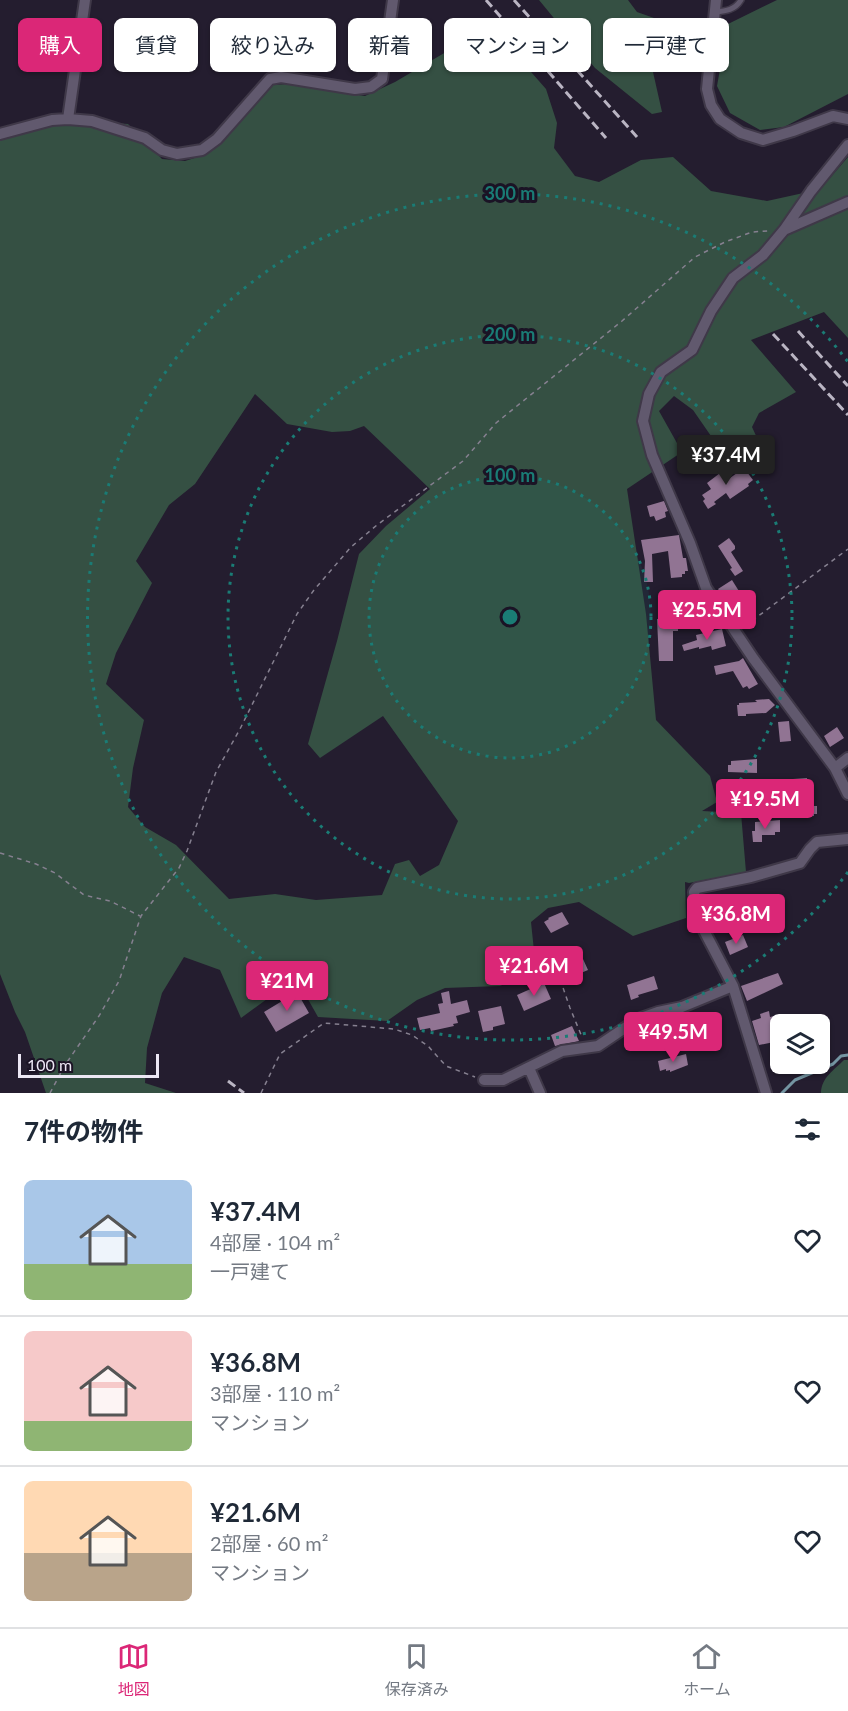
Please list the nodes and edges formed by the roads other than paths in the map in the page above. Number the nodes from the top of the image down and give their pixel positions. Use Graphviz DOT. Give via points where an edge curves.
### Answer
graph roads {
  1 [pos="85,0"];
  2 [pos="393,0"];
  3 [pos="716,0"];
  4 [pos="741,0"];
  5 [pos="715,12"];
  6 [pos="68,119"];
  7 [pos="848,119"];
  8 [pos="0,134"];
  9 [pos="848,146"];
  10 [pos="848,202"];
  11 [pos="784,230"];
  12 [pos="848,758"];
  13 [pos="835,768"];
  14 [pos="848,794"];
  15 [pos="848,839"];
  16 [pos="733,986"];
  17 [pos="529,1068"];
  18 [pos="484,1080"];
  19 [pos="540,1093"];
  20 [pos="766,1093"];
  1 -- 6 [label="street"];
  2 -- 6 [label="street" via="381,79 371,87 355,89 281,77 270,79 202,150 177,154 162,150 145,138 92,121"];
  3 -- 5 [label="street"];
  4 -- 5 [label="lane" via="730,10"];
  5 -- 7 [label="street" via="707,89 720,119 741,133 763,140 833,116"];
  6 -- 8 [label="street"];
  9 -- 11 [label="street"];
  10 -- 11 [label="street"];
  11 -- 13 [label="street" via="763,255 733,278 692,350 661,372 649,394 643,421 652,455 706,588"];
  12 -- 13 [label="street"];
  13 -- 14 [label="street"];
  15 -- 16 [label="street" via="817,842 800,863 697,888 694,903 698,919"];
  16 -- 17 [label="street" via="682,1007 638,1019 598,1046 562,1051"];
  16 -- 20 [label="street"];
  17 -- 18 [label="street" via="502,1080"];
  17 -- 19 [label="street"];
}
